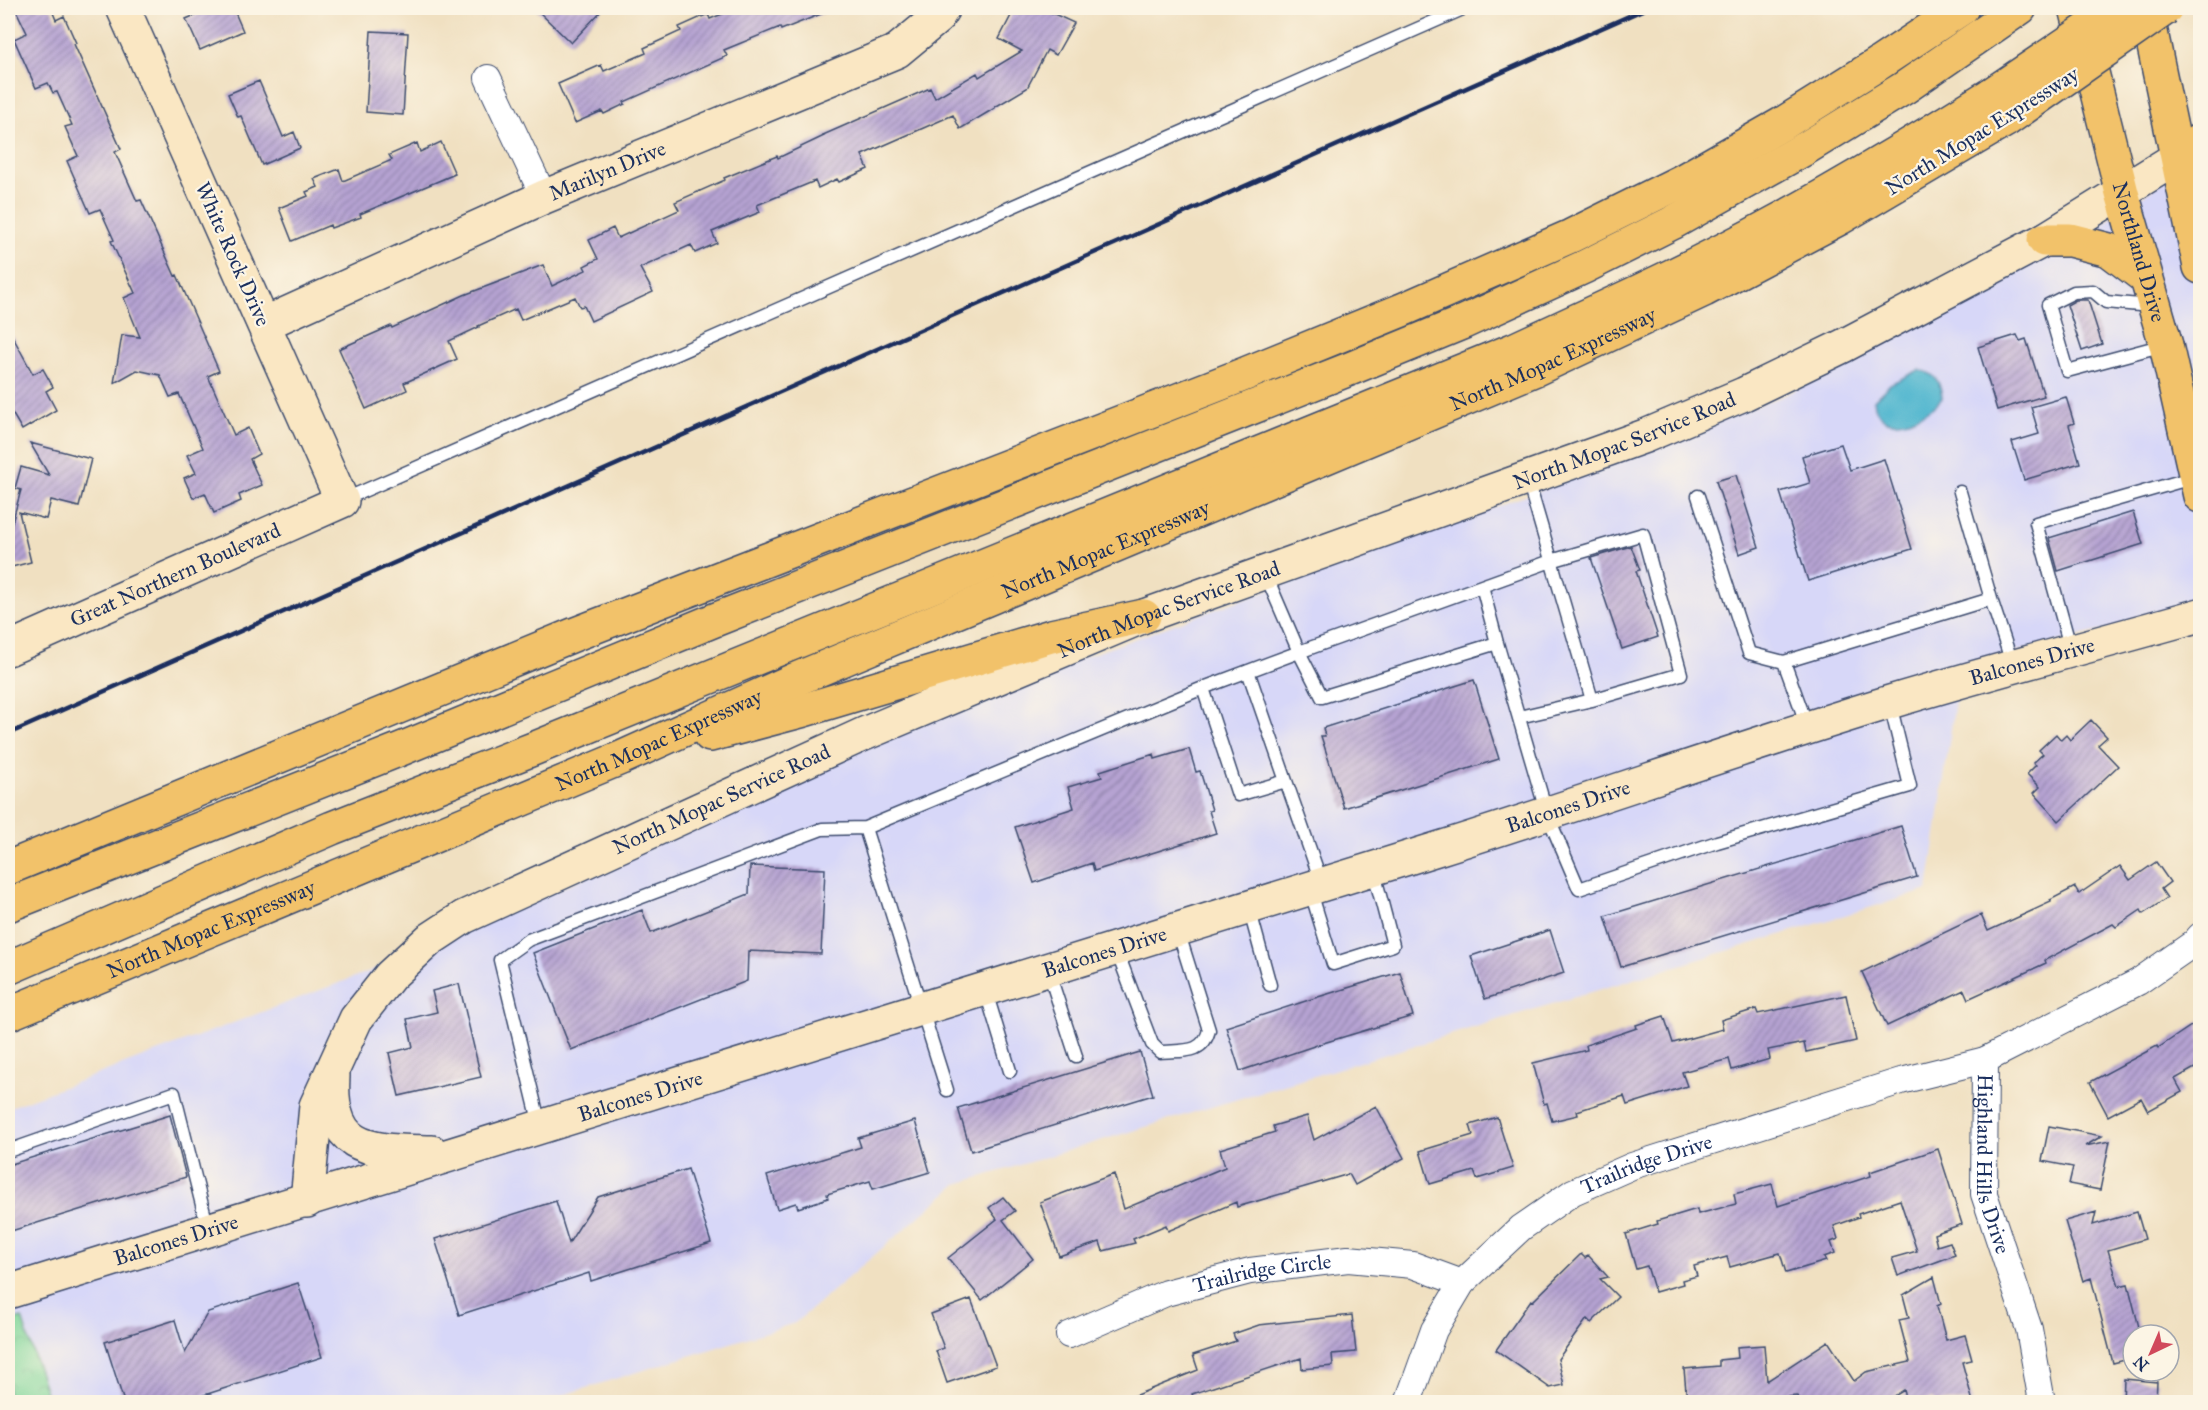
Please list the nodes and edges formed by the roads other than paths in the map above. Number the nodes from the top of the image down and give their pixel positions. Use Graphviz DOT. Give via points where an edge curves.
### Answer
graph roads {
  1 [pos="123,8"];
  2 [pos="943,8"];
  3 [pos="1465,8"];
  4 [pos="1962,8"];
  5 [pos="2020,8"];
  6 [pos="2076,8"];
  7 [pos="2119,8"];
  8 [pos="2146,8"];
  9 [pos="2166,8"];
  10 [pos="488,78"];
  11 [pos="1999,107"];
  12 [pos="2189,149"];
  13 [pos="2122,193"];
  14 [pos="544,197"];
  15 [pos="2044,240"];
  16 [pos="2200,265"];
  17 [pos="2150,292"];
  18 [pos="264,324"];
  19 [pos="2166,345"];
  20 [pos="1527,478"];
  21 [pos="2198,486"];
  22 [pos="1960,492"];
  23 [pos="1698,496"];
  24 [pos="342,501"];
  25 [pos="1551,561"];
  26 [pos="1265,573"];
  27 [pos="1482,586"];
  28 [pos="1991,599"];
  29 [pos="2200,615"];
  30 [pos="1144,616"];
  31 [pos="1497,643"];
  32 [pos="8,649"];
  33 [pos="2071,651"];
  34 [pos="1299,652"];
  35 [pos="1784,662"];
  36 [pos="2013,668"];
  37 [pos="1248,671"];
  38 [pos="568,681"];
  39 [pos="1203,688"];
  40 [pos="1592,700"];
  41 [pos="1889,702"];
  42 [pos="1518,717"];
  43 [pos="1808,729"];
  44 [pos="533,749"];
  45 [pos="621,758"];
  46 [pos="1286,781"];
  47 [pos="205,788"];
  48 [pos="1547,814"];
  49 [pos="865,828"];
  50 [pos="8,868"];
  51 [pos="1373,868"];
  52 [pos="1316,886"];
  53 [pos="8,905"];
  54 [pos="1249,907"];
  55 [pos="1177,929"];
  56 [pos="2200,936"];
  57 [pos="1116,948"];
  58 [pos="145,955"];
  59 [pos="8,968"];
  60 [pos="1047,969"];
  61 [pos="1270,985"];
  62 [pos="985,988"];
  63 [pos="920,1009"];
  64 [pos="8,1014"];
  65 [pos="1076,1056"];
  66 [pos="1985,1060"];
  67 [pos="334,1063"];
  68 [pos="1010,1071"];
  69 [pos="947,1090"];
  70 [pos="540,1126"];
  71 [pos="8,1151"];
  72 [pos="455,1153"];
  73 [pos="307,1201"];
  74 [pos="209,1231"];
  75 [pos="1462,1283"];
  76 [pos="8,1292"];
  77 [pos="1069,1335"];
  78 [pos="1408,1402"];
  79 [pos="2042,1402"];
  1 -- 18 [label="street, White Rock Drive"];
  2 -- 14 [label="street, Marilyn Drive" via="937,18 897,51"];
  3 -- 24 [label="lane"];
  4 -- 47 [label="main road" via="1782,124 1682,181 1570,236 1240,376 573,635"];
  5 -- 38 [label="main road" via="1904,88 1806,148 1584,267 1352,368"];
  6 -- 13 [label="main road, Northland Drive"];
  7 -- 11 [label="main road, bridge"];
  8 -- 12 [label="main road"];
  9 -- 11 [label="main road, North Mopac Expressway, bridge"];
  10 -- 14 [label="street"];
  11 -- 44 [label="main road" via="1926,135 1776,223 1632,296 1513,350"];
  11 -- 45 [label="main road, North Mopac Expressway" via="1850,212 1704,290 1536,369 794,680"];
  12 -- 13 [label="street, North Mopac Service Road"];
  12 -- 16 [label="main road"];
  13 -- 15 [label="street, North Mopac Service Road"];
  13 -- 17 [label="main road, Northland Drive"];
  14 -- 18 [label="street, Marilyn Drive"];
  15 -- 17 [label="main road" via="2070,240 2109,250"];
  15 -- 20 [label="street, North Mopac Service Road" via="1744,394 1645,436"];
  17 -- 19 [label="main road, Northland Drive"];
  17 -- 19 [label="lane" via="2106,302 2093,291 2074,292 2048,305 2067,371"];
  18 -- 24 [label="street, White Rock Drive"];
  19 -- 21 [label="main road, Northland Drive"];
  20 -- 25 [label="lane"];
  20 -- 26 [label="street, North Mopac Service Road"];
  21 -- 33 [label="lane" via="2036,524"];
  22 -- 28 [label="lane"];
  23 -- 35 [label="lane" via="1749,653"];
  24 -- 32 [label="street, Great Northern Boulevard"];
  25 -- 27 [label="lane"];
  25 -- 40 [label="lane"];
  25 -- 40 [label="lane" via="1643,534 1681,674"];
  26 -- 30 [label="street, North Mopac Service Road"];
  26 -- 34 [label="lane"];
  27 -- 31 [label="lane"];
  27 -- 34 [label="lane"];
  28 -- 35 [label="lane"];
  28 -- 36 [label="lane"];
  29 -- 33 [label="street, Balcones Drive"];
  30 -- 45 [label="main road" via="1051,636 804,710"];
  30 -- 67 [label="street, North Mopac Service Road" via="874,730 464,917 429,940 390,976 356,1020"];
  31 -- 34 [label="lane" via="1322,697"];
  31 -- 42 [label="lane"];
  33 -- 36 [label="street, Balcones Drive"];
  34 -- 37 [label="lane"];
  35 -- 43 [label="lane"];
  36 -- 41 [label="street, Balcones Drive"];
  37 -- 39 [label="lane"];
  37 -- 46 [label="lane"];
  38 -- 47 [label="main road"];
  38 -- 53 [label="main road"];
  39 -- 46 [label="lane" via="1238,795"];
  39 -- 49 [label="lane"];
  40 -- 42 [label="lane"];
  41 -- 43 [label="street, Balcones Drive"];
  41 -- 48 [label="lane" via="1910,786 1717,842 1579,888"];
  42 -- 48 [label="lane"];
  43 -- 48 [label="street, Balcones Drive"];
  44 -- 58 [label="main road" via="356,835 194,906"];
  44 -- 59 [label="main road" via="332,828"];
  45 -- 58 [label="main road, North Mopac Expressway"];
  46 -- 52 [label="lane"];
  47 -- 50 [label="main road"];
  48 -- 51 [label="street, Balcones Drive"];
  49 -- 63 [label="lane"];
  49 -- 70 [label="lane" via="822,829 528,940 500,960"];
  51 -- 52 [label="street, Balcones Drive"];
  51 -- 52 [label="lane" via="1393,945 1333,964"];
  52 -- 54 [label="street, Balcones Drive"];
  54 -- 55 [label="street, Balcones Drive"];
  54 -- 61 [label="lane"];
  55 -- 57 [label="street, Balcones Drive"];
  55 -- 57 [label="lane" via="1209,1030 1206,1041 1196,1049 1160,1052 1152,1044"];
  56 -- 66 [label="street, Highland Hills Drive" via="2138,982"];
  57 -- 60 [label="street, Balcones Drive"];
  58 -- 64 [label="main road, North Mopac Expressway"];
  60 -- 62 [label="street, Balcones Drive"];
  60 -- 65 [label="lane"];
  62 -- 63 [label="street, Balcones Drive"];
  62 -- 68 [label="lane"];
  63 -- 69 [label="lane"];
  63 -- 70 [label="street, Balcones Drive"];
  66 -- 75 [label="street, Trailridge Drive" via="1901,1081 1632,1166 1573,1192 1521,1228"];
  66 -- 79 [label="street, Highland Hills Drive" via="1984,1194 2029,1329"];
  67 -- 72 [label="street" via="335,1111 354,1141 377,1150"];
  67 -- 73 [label="street, North Mopac Service Road" via="316,1106"];
  70 -- 72 [label="street, Balcones Drive"];
  71 -- 74 [label="lane" via="174,1094"];
  72 -- 73 [label="street, Balcones Drive"];
  73 -- 74 [label="street, Balcones Drive"];
  74 -- 76 [label="street, Balcones Drive"];
  75 -- 77 [label="street, Trailridge Circle" via="1413,1265 1348,1259 1250,1271 1166,1293"];
  75 -- 78 [label="street, Trailridge Drive" via="1434,1330"];
}
